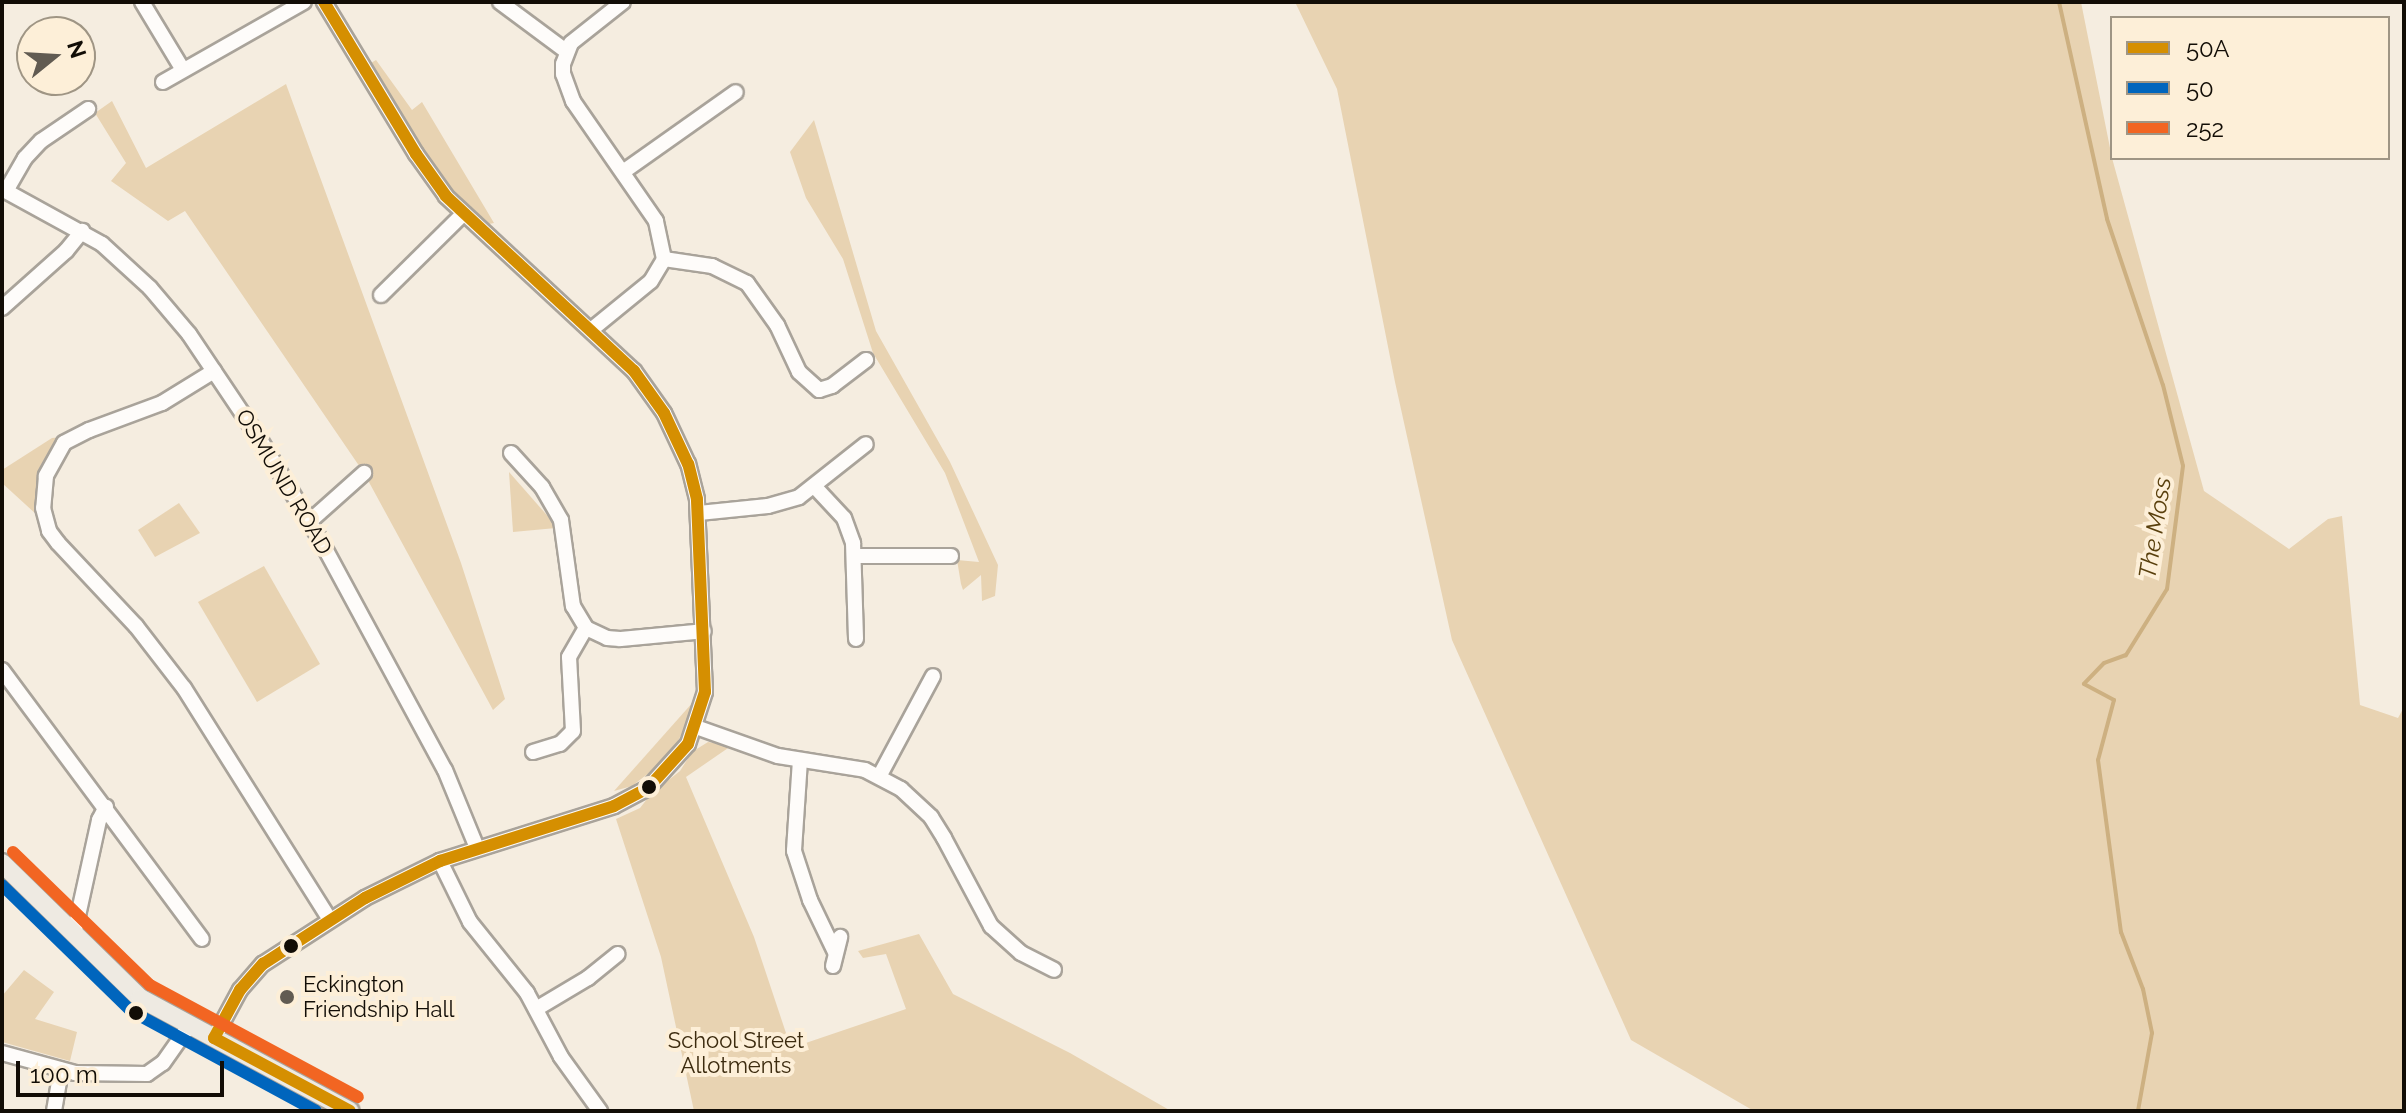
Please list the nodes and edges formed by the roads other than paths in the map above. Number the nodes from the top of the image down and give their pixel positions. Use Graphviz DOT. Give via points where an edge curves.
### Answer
graph roads {
  1 [pos="142,2"];
  2 [pos="304,2"];
  3 [pos="324,2"];
  4 [pos="500,2"];
  5 [pos="623,2"];
  6 [pos="566,51"];
  7 [pos="183,70"];
  8 [pos="163,82"];
  9 [pos="736,91"];
  10 [pos="88,109"];
  11 [pos="623,172"];
  12 [pos="4,190"];
  13 [pos="463,214"];
  14 [pos="82,231"];
  15 [pos="664,259"];
  16 [pos="381,295"];
  17 [pos="2,308"];
  18 [pos="591,330"];
  19 [pos="866,360"];
  20 [pos="214,371"];
  21 [pos="866,444"];
  22 [pos="511,453"];
  23 [pos="364,473"];
  24 [pos="815,487"];
  25 [pos="699,513"];
  26 [pos="309,522"];
  27 [pos="854,556"];
  28 [pos="951,556"];
  29 [pos="586,628"];
  30 [pos="704,631"];
  31 [pos="852,633"];
  32 [pos="2,670"];
  33 [pos="933,676"];
  34 [pos="696,727"];
  35 [pos="533,752"];
  36 [pos="800,760"];
  37 [pos="880,775"];
  38 [pos="106,807"];
  39 [pos="477,848"];
  40 [pos="440,861"];
  41 [pos="2,863"];
  42 [pos="330,920"];
  43 [pos="74,934"];
  44 [pos="840,937"];
  45 [pos="202,939"];
  46 [pos="615,963"];
  47 [pos="1054,970"];
  48 [pos="536,1009"];
  49 [pos="189,1026"];
  50 [pos="214,1038"];
  51 [pos="2,1053"];
  52 [pos="61,1070"];
  53 [pos="54,1111"];
  54 [pos="350,1111"];
  55 [pos="600,1111"];
  1 -- 7 [label="street"];
  2 -- 7 [label="street"];
  3 -- 13 [label="street" via="416,154"];
  4 -- 6 [label="street"];
  5 -- 6 [label="street"];
  6 -- 11 [label="street" via="566,87"];
  7 -- 8 [label="street"];
  9 -- 11 [label="street"];
  10 -- 12 [label="street" via="41,141"];
  11 -- 15 [label="street" via="656,221"];
  12 -- 14 [label="street, OSMUND ROAD"];
  13 -- 16 [label="street"];
  13 -- 18 [label="street"];
  14 -- 17 [label="street"];
  14 -- 20 [label="street, OSMUND ROAD" via="150,288"];
  15 -- 18 [label="street" via="651,281"];
  15 -- 19 [label="street" via="712,266 747,283 777,325 799,372 819,390"];
  18 -- 25 [label="street" via="634,371 664,413 693,480"];
  20 -- 26 [label="street, OSMUND ROAD"];
  20 -- 42 [label="street" via="162,403 64,443 46,476 43,508 58,543 136,626 184,688"];
  21 -- 24 [label="street"];
  22 -- 29 [label="street" via="542,487 561,520 573,606"];
  23 -- 26 [label="street" via="346,480"];
  24 -- 25 [label="street" via="786,502"];
  24 -- 27 [label="street" via="844,518"];
  25 -- 30 [label="street"];
  26 -- 39 [label="street, OSMUND ROAD" via="445,770"];
  27 -- 28 [label="street"];
  27 -- 31 [label="street"];
  29 -- 30 [label="street" via="620,639"];
  29 -- 35 [label="street" via="569,657 573,731 560,744"];
  30 -- 34 [label="street" via="705,692"];
  32 -- 38 [label="street"];
  33 -- 37 [label="street"];
  34 -- 36 [label="street"];
  34 -- 39 [label="street" via="676,760 634,797"];
  36 -- 37 [label="street"];
  36 -- 44 [label="street" via="794,851 834,959"];
  37 -- 47 [label="street" via="931,817 991,926 1021,953"];
  38 -- 43 [label="street"];
  38 -- 45 [label="street"];
  39 -- 40 [label="street"];
  40 -- 42 [label="street"];
  40 -- 48 [label="street" via="470,922"];
  41 -- 43 [label="main road"];
  42 -- 50 [label="street" via="263,964 240,990"];
  43 -- 49 [label="main road" via="140,998"];
  46 -- 48 [label="street"];
  48 -- 55 [label="street" via="577,1083"];
  49 -- 50 [label="main road"];
  49 -- 52 [label="street" via="163,1063 147,1074 98,1076"];
  50 -- 54 [label="main road"];
  51 -- 52 [label="street"];
  52 -- 53 [label="street"];
}
